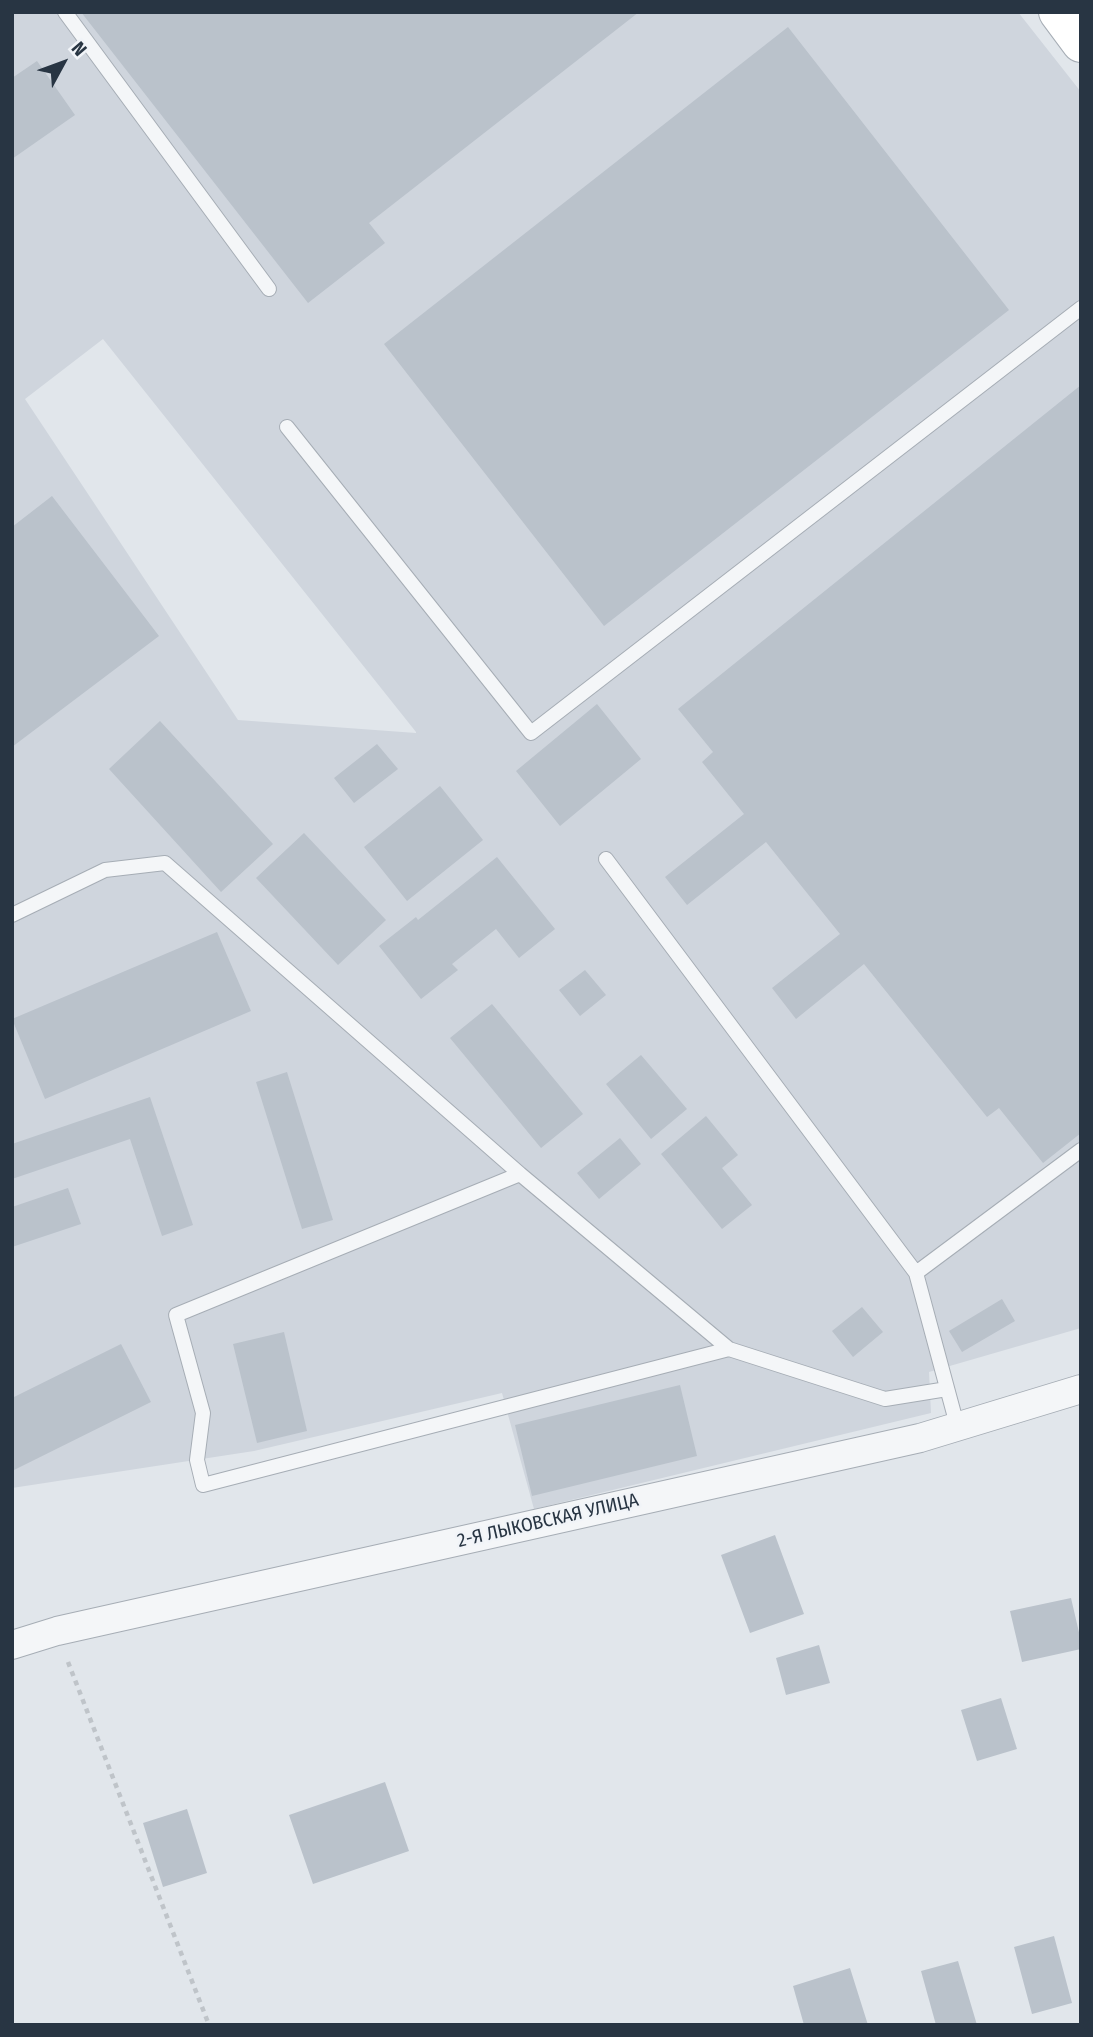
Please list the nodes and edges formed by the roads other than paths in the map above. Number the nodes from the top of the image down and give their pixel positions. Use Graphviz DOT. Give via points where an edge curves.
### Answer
graph roads {
  1 [pos="65,12"];
  2 [pos="1058,12"];
  3 [pos="1081,43"];
  4 [pos="270,289"];
  5 [pos="1081,308"];
  6 [pos="287,427"];
  7 [pos="606,859"];
  8 [pos="12,915"];
  9 [pos="1081,1150"];
  10 [pos="520,1174"];
  11 [pos="916,1273"];
  12 [pos="729,1349"];
  13 [pos="947,1389"];
  14 [pos="1081,1389"];
  15 [pos="957,1426"];
  16 [pos="12,1645"];
  1 -- 4 [label="lane"];
  2 -- 3 [label="street"];
  5 -- 6 [label="lane" via="531,733"];
  7 -- 11 [label="lane"];
  8 -- 10 [label="lane" via="105,870 165,863"];
  9 -- 11 [label="lane"];
  10 -- 12 [label="lane"];
  10 -- 12 [label="lane" via="176,1315 203,1413 197,1460 203,1485"];
  11 -- 13 [label="lane"];
  12 -- 13 [label="lane" via="886,1399"];
  13 -- 15 [label="lane"];
  14 -- 15 [label="street, 2-Я ЛЫКОВСКАЯ УЛИЦА"];
  15 -- 16 [label="street, 2-Я ЛЫКОВСКАЯ УЛИЦА"];
}
